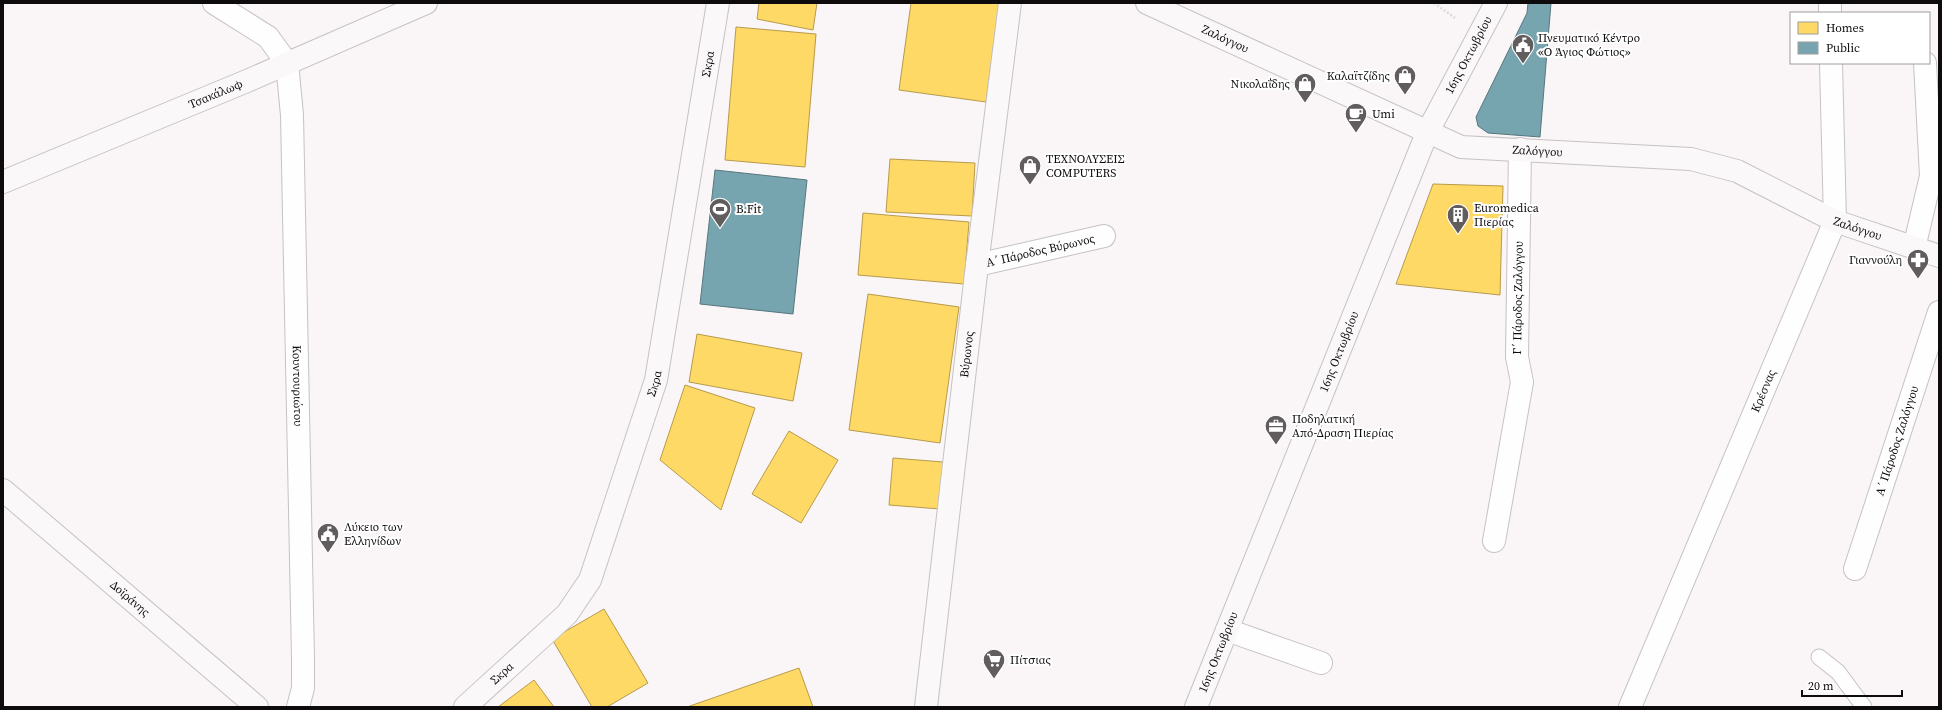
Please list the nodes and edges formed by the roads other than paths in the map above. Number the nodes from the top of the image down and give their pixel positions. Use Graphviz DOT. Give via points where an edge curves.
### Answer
graph roads {
  1 [pos="214,3"];
  2 [pos="426,3"];
  3 [pos="718,3"];
  4 [pos="1010,3"];
  5 [pos="1147,3"];
  6 [pos="1496,3"];
  7 [pos="287,63"];
  8 [pos="1831,64"];
  9 [pos="1924,64"];
  10 [pos="1427,133"];
  11 [pos="1520,149"];
  12 [pos="3,182"];
  13 [pos="1835,221"];
  14 [pos="1104,236"];
  15 [pos="1914,248"];
  16 [pos="1939,256"];
  17 [pos="977,265"];
  18 [pos="1939,312"];
  19 [pos="3,490"];
  20 [pos="1494,541"];
  21 [pos="1855,569"];
  22 [pos="1227,630"];
  23 [pos="1819,658"];
  24 [pos="1321,663"];
  25 [pos="257,707"];
  26 [pos="298,707"];
  27 [pos="465,707"];
  28 [pos="926,707"];
  29 [pos="1196,707"];
  30 [pos="1630,707"];
  31 [pos="1864,707"];
  1 -- 7 [label="street" via="268,37"];
  2 -- 7 [label="street, Τσακάλωφ"];
  3 -- 27 [label="street, Σκρα" via="656,380 590,580 567,614"];
  4 -- 17 [label="street, Βύρωνος"];
  5 -- 10 [label="street, Ζαλόγγου"];
  6 -- 10 [label="street, 16ης Οκτωβρίου"];
  7 -- 12 [label="street, Τσακάλωφ"];
  7 -- 26 [label="street, Κουντουριώτου" via="292,115 304,688"];
  8 -- 13 [label="street, Κρέσνας"];
  9 -- 15 [label="street" via="1931,176"];
  10 -- 11 [label="street, Ζαλόγγου" via="1461,147"];
  10 -- 22 [label="street, 16ης Οκτωβρίου"];
  11 -- 13 [label="street, Ζαλόγγου" via="1691,159 1737,171"];
  11 -- 20 [label="street, Γ΄ Πάροδος Ζαλόγγου" via="1517,357 1522,382"];
  13 -- 15 [label="street, Ζαλόγγου"];
  13 -- 30 [label="street, Κρέσνας"];
  14 -- 17 [label="street, Α΄ Πάροδος Βύρωνος"];
  15 -- 16 [label="street, Ζαλόγγου"];
  17 -- 28 [label="street, Βύρωνος"];
  18 -- 21 [label="street, Α΄ Πάροδος Ζαλόγγου"];
  19 -- 25 [label="street, Δοϊράνης"];
  22 -- 24 [label="street"];
  22 -- 29 [label="street, 16ης Οκτωβρίου"];
  23 -- 31 [label="lane" via="1838,672"];
}
